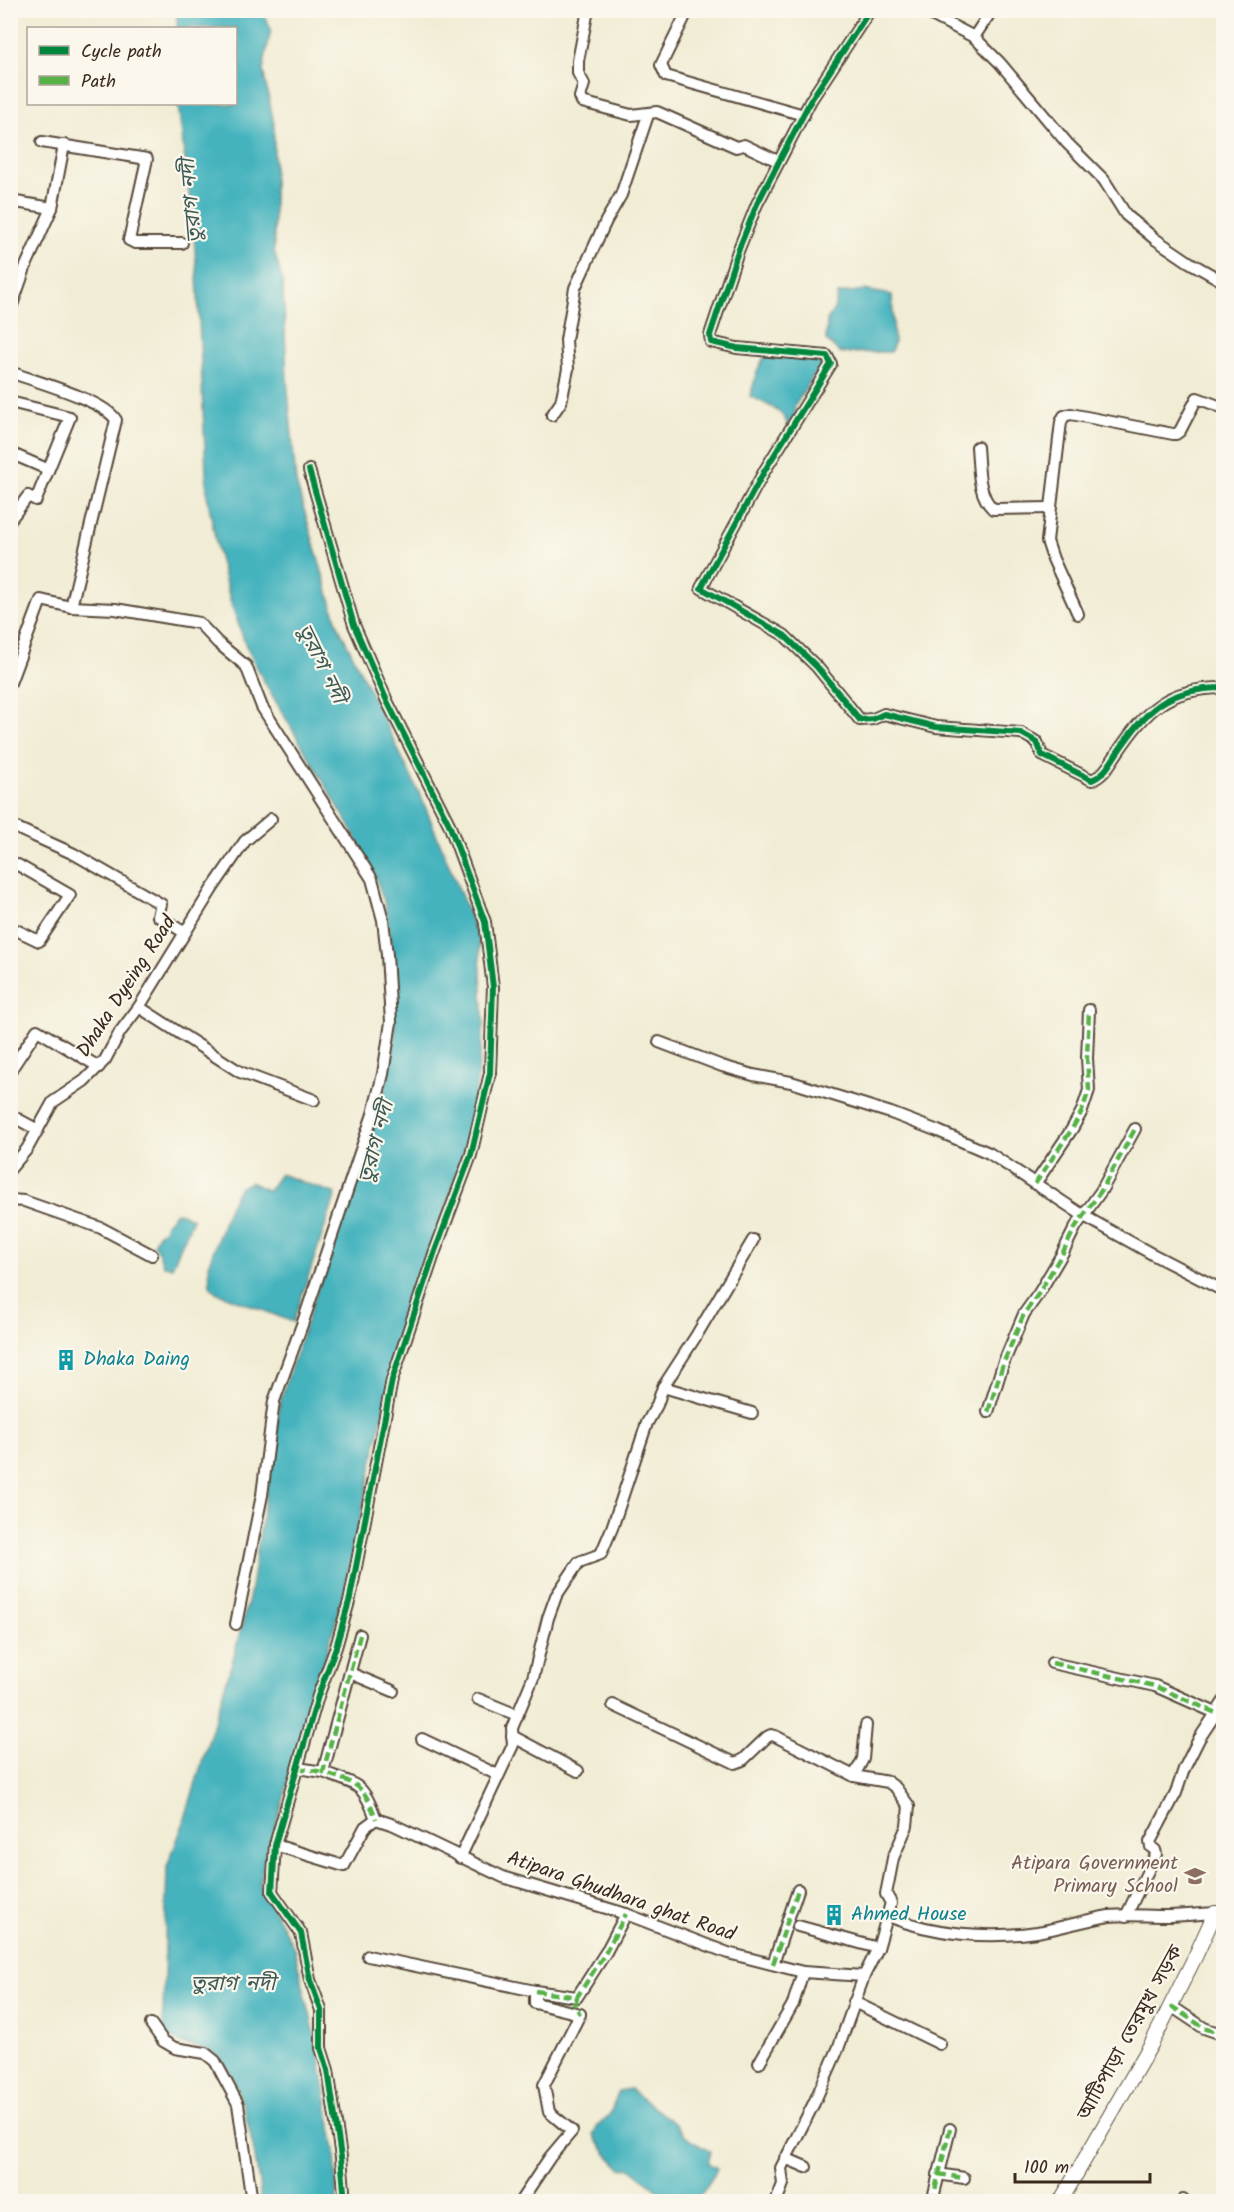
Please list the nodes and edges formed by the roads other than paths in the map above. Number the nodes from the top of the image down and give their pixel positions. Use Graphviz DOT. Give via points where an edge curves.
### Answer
graph roads {
  1 [pos="588,10"];
  2 [pos="688,10"];
  3 [pos="870,10"];
  4 [pos="922,10"];
  5 [pos="992,10"];
  6 [pos="974,38"];
  7 [pos="648,115"];
  8 [pos="804,115"];
  9 [pos="42,141"];
  10 [pos="64,145"];
  11 [pos="778,161"];
  12 [pos="10,201"];
  13 [pos="52,208"];
  14 [pos="182,243"];
  15 [pos="1224,282"];
  16 [pos="10,311"];
  17 [pos="10,372"];
  18 [pos="78,398"];
  19 [pos="10,402"];
  20 [pos="1224,408"];
  21 [pos="552,416"];
  22 [pos="70,417"];
  23 [pos="977,447"];
  24 [pos="10,453"];
  25 [pos="47,469"];
  26 [pos="309,470"];
  27 [pos="1050,508"];
  28 [pos="10,520"];
  29 [pos="71,607"];
  30 [pos="1078,614"];
  31 [pos="10,683"];
  32 [pos="1224,688"];
  33 [pos="271,819"];
  34 [pos="10,825"];
  35 [pos="10,864"];
  36 [pos="10,927"];
  37 [pos="185,933"];
  38 [pos="139,1007"];
  39 [pos="1089,1010"];
  40 [pos="659,1042"];
  41 [pos="99,1067"];
  42 [pos="10,1071"];
  43 [pos="314,1100"];
  44 [pos="10,1115"];
  45 [pos="1135,1129"];
  46 [pos="38,1130"];
  47 [pos="10,1169"];
  48 [pos="1035,1184"];
  49 [pos="10,1200"];
  50 [pos="1083,1216"];
  51 [pos="753,1240"];
  52 [pos="152,1255"];
  53 [pos="1224,1291"];
  54 [pos="663,1387"];
  55 [pos="988,1412"];
  56 [pos="752,1413"];
  57 [pos="236,1624"];
  58 [pos="360,1635"];
  59 [pos="1052,1663"];
  60 [pos="350,1672"];
  61 [pos="393,1690"];
  62 [pos="478,1699"];
  63 [pos="1224,1701"];
  64 [pos="613,1705"];
  65 [pos="1216,1713"];
  66 [pos="517,1715"];
  67 [pos="866,1725"];
  68 [pos="513,1736"];
  69 [pos="422,1739"];
  70 [pos="298,1768"];
  71 [pos="578,1771"];
  72 [pos="323,1773"];
  73 [pos="498,1775"];
  74 [pos="854,1776"];
  75 [pos="376,1819"];
  76 [pos="276,1845"];
  77 [pos="459,1858"];
  78 [pos="798,1890"];
  79 [pos="1219,1913"];
  80 [pos="626,1914"];
  81 [pos="888,1916"];
  82 [pos="1126,1916"];
  83 [pos="798,1926"];
  84 [pos="879,1948"];
  85 [pos="368,1956"];
  86 [pos="773,1964"];
  87 [pos="803,1972"];
  88 [pos="864,1976"];
  89 [pos="535,1991"];
  90 [pos="577,1997"];
  91 [pos="854,2002"];
  92 [pos="1171,2006"];
  93 [pos="580,2014"];
  94 [pos="151,2024"];
  95 [pos="1224,2035"];
  96 [pos="940,2044"];
  97 [pos="759,2063"];
  98 [pos="950,2129"];
  99 [pos="785,2158"];
  100 [pos="806,2167"];
  101 [pos="938,2174"];
  102 [pos="964,2178"];
  103 [pos="252,2202"];
  104 [pos="345,2202"];
  105 [pos="520,2202"];
  106 [pos="776,2202"];
  107 [pos="932,2202"];
  108 [pos="1059,2202"];
  1 -- 7 [label="street" via="578,67 584,84 582,102 631,115"];
  2 -- 8 [label="street" via="661,65 666,76"];
  3 -- 8 [label="street"];
  4 -- 6 [label="street"];
  5 -- 6 [label="street"];
  6 -- 15 [label="street" via="1007,71 1066,143 1104,180 1126,215 1180,257"];
  7 -- 11 [label="street" via="657,112"];
  7 -- 21 [label="street" via="621,195 575,288 566,340 568,369 561,402"];
  8 -- 11 [label="street"];
  9 -- 10 [label="street"];
  10 -- 13 [label="street"];
  10 -- 14 [label="street" via="147,159 129,240"];
  11 -- 32 [label="street" via="738,251 711,342 827,356 831,364 765,470 701,585 702,590 784,635 817,667 860,720 884,714 936,727 1021,733 1037,742 1042,755 1092,780 1101,776 1156,706 1184,692"];
  12 -- 13 [label="street"];
  13 -- 16 [label="street"];
  17 -- 18 [label="street"];
  18 -- 22 [label="street"];
  18 -- 29 [label="street" via="110,411 116,420"];
  19 -- 22 [label="street"];
  20 -- 27 [label="street" via="1197,398 1176,434 1071,414 1064,416"];
  22 -- 25 [label="street"];
  23 -- 27 [label="street" via="982,490 988,504 993,508"];
  24 -- 25 [label="street"];
  25 -- 28 [label="street" via="36,500 28,496"];
  26 -- 70 [label="street" via="354,625 449,824 485,922 493,987 490,1073 471,1155 392,1380 350,1598"];
  27 -- 30 [label="street" via="1047,541"];
  29 -- 31 [label="street" via="41,600"];
  29 -- 57 [label="street" via="115,609 198,623 246,666 261,707 372,879 383,920 391,1022 383,1074 373,1114 274,1401 262,1495"];
  33 -- 37 [label="street, Dhaka Dyeing Road" via="245,841"];
  34 -- 37 [label="street" via="74,854 161,904 158,916"];
  35 -- 36 [label="street" via="70,895 39,941"];
  37 -- 38 [label="street, Dhaka Dyeing Road"];
  38 -- 41 [label="street, Dhaka Dyeing Road"];
  38 -- 43 [label="street" via="240,1072"];
  39 -- 48 [label="street" via="1089,1089 1072,1129"];
  40 -- 48 [label="street" via="753,1076 791,1082 938,1131 989,1153"];
  41 -- 42 [label="street" via="37,1030"];
  41 -- 46 [label="street, Dhaka Dyeing Road" via="53,1102"];
  44 -- 46 [label="street"];
  45 -- 50 [label="street"];
  46 -- 47 [label="street, Dhaka Dyeing Road"];
  48 -- 50 [label="street"];
  49 -- 52 [label="street" via="24,1201 101,1228"];
  50 -- 53 [label="street"];
  50 -- 55 [label="street" via="1024,1314"];
  51 -- 54 [label="street"];
  54 -- 56 [label="street"];
  54 -- 66 [label="street" via="600,1554 579,1562 556,1596 533,1678"];
  58 -- 60 [label="street"];
  59 -- 65 [label="street" via="1155,1686"];
  60 -- 61 [label="street"];
  60 -- 72 [label="street"];
  62 -- 66 [label="street"];
  63 -- 65 [label="street"];
  64 -- 74 [label="street" via="735,1763 743,1761 771,1735"];
  65 -- 82 [label="street" via="1199,1739 1150,1842 1156,1854"];
  66 -- 68 [label="street"];
  67 -- 74 [label="street" via="863,1759"];
  68 -- 71 [label="street"];
  68 -- 73 [label="street" via="513,1745"];
  69 -- 73 [label="street"];
  70 -- 72 [label="street"];
  70 -- 76 [label="street"];
  72 -- 75 [label="street" via="360,1786"];
  73 -- 77 [label="street"];
  74 -- 81 [label="street" via="888,1782 909,1806 907,1826 893,1858 886,1894 891,1904"];
  75 -- 76 [label="street" via="365,1827 344,1866"];
  75 -- 77 [label="street, Atipara Ghudhara ghat Road"];
  76 -- 104 [label="street" via="272,1892 302,1933 310,1980 321,2010 321,2048 328,2070"];
  77 -- 80 [label="street, Atipara Ghudhara ghat Road" via="503,1877"];
  78 -- 86 [label="street"];
  79 -- 82 [label="street, আটিপাড়া তেরমুখ সড়ক"];
  79 -- 92 [label="main road, আটিপাড়া তেরমুখ সড়ক"];
  80 -- 86 [label="street, Atipara Ghudhara ghat Road" via="728,1953"];
  80 -- 90 [label="street"];
  81 -- 82 [label="street, আটিপাড়া তেরমুখ সড়ক" via="952,1933 991,1935 1038,1932 1088,1919"];
  81 -- 84 [label="street"];
  83 -- 84 [label="street"];
  84 -- 88 [label="street"];
  85 -- 89 [label="street"];
  86 -- 87 [label="street, Atipara Ghudhara ghat Road"];
  87 -- 88 [label="street, Atipara Ghudhara ghat Road"];
  87 -- 97 [label="street" via="793,2004"];
  88 -- 91 [label="street"];
  89 -- 90 [label="street"];
  89 -- 93 [label="street" via="536,2003"];
  90 -- 93 [label="street" via="575,2005"];
  91 -- 96 [label="street"];
  91 -- 99 [label="street" via="838,2049"];
  92 -- 95 [label="street" via="1204,2028"];
  92 -- 108 [label="main road, আটিপাড়া তেরমুখ সড়ক"];
  93 -- 105 [label="street" via="544,2085 549,2112 572,2131"];
  94 -- 103 [label="street" via="175,2048 205,2053 215,2061 238,2104"];
  98 -- 101 [label="street"];
  99 -- 100 [label="street"];
  99 -- 106 [label="street" via="781,2168 783,2184"];
  101 -- 102 [label="street"];
  101 -- 107 [label="street"];
}
